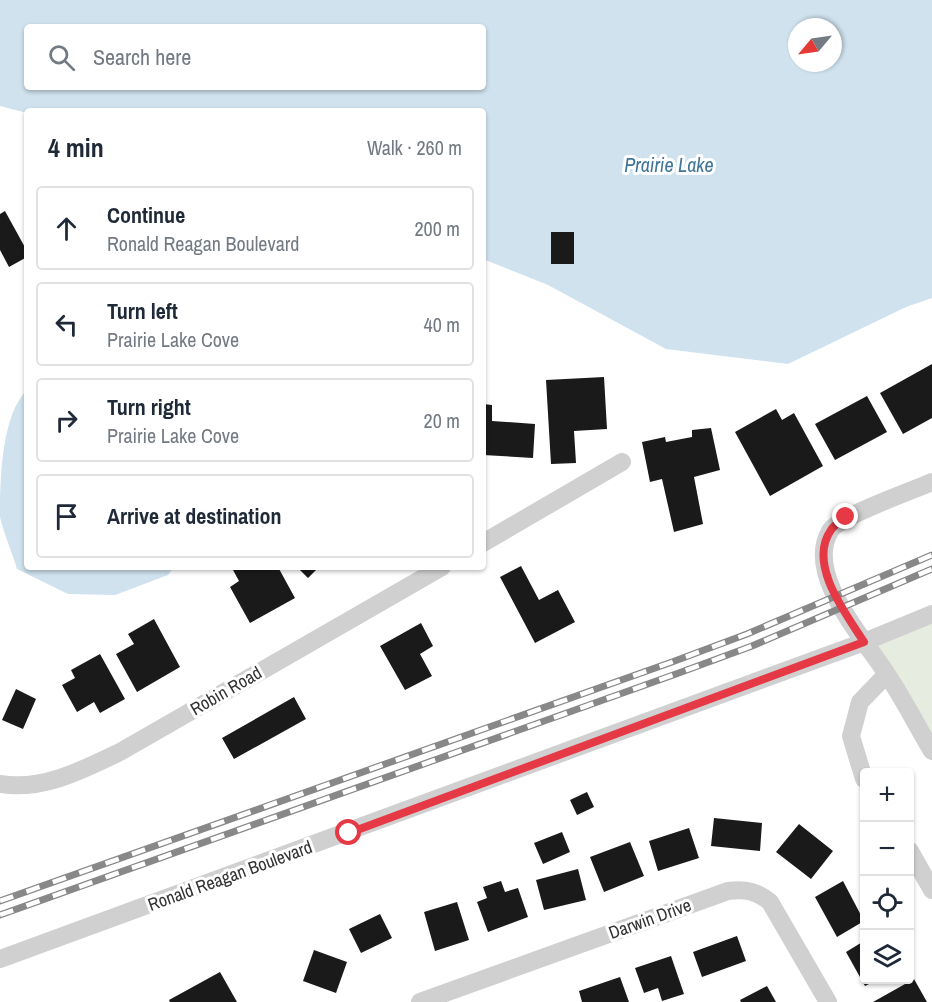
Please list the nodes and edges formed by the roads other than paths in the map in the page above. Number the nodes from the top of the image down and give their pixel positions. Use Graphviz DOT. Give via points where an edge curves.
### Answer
graph roads {
  1 [pos="622,462"];
  2 [pos="932,482"];
  3 [pos="486,541"];
  4 [pos="437,570"];
  5 [pos="932,614"];
  6 [pos="864,642"];
  7 [pos="887,674"];
  8 [pos="932,751"];
  9 [pos="861,768"];
  10 [pos="0,784"];
  11 [pos="914,859"];
  12 [pos="932,890"];
  13 [pos="0,959"];
  14 [pos="420,1002"];
  15 [pos="828,1002"];
  1 -- 3 [label="street"];
  2 -- 6 [label="street" via="846,517 831,530 823,554 828,577"];
  4 -- 10 [label="street, Robin Road" via="94,765 51,781"];
  5 -- 6 [label="street, Ronald Reagan Boulevard"];
  6 -- 7 [label="street"];
  6 -- 13 [label="street, Ronald Reagan Boulevard"];
  7 -- 8 [label="street"];
  7 -- 9 [label="street" via="860,702 851,736"];
  11 -- 12 [label="street"];
  14 -- 15 [label="street, Darwin Drive" via="728,891 743,889 759,893 770,902"];
}
